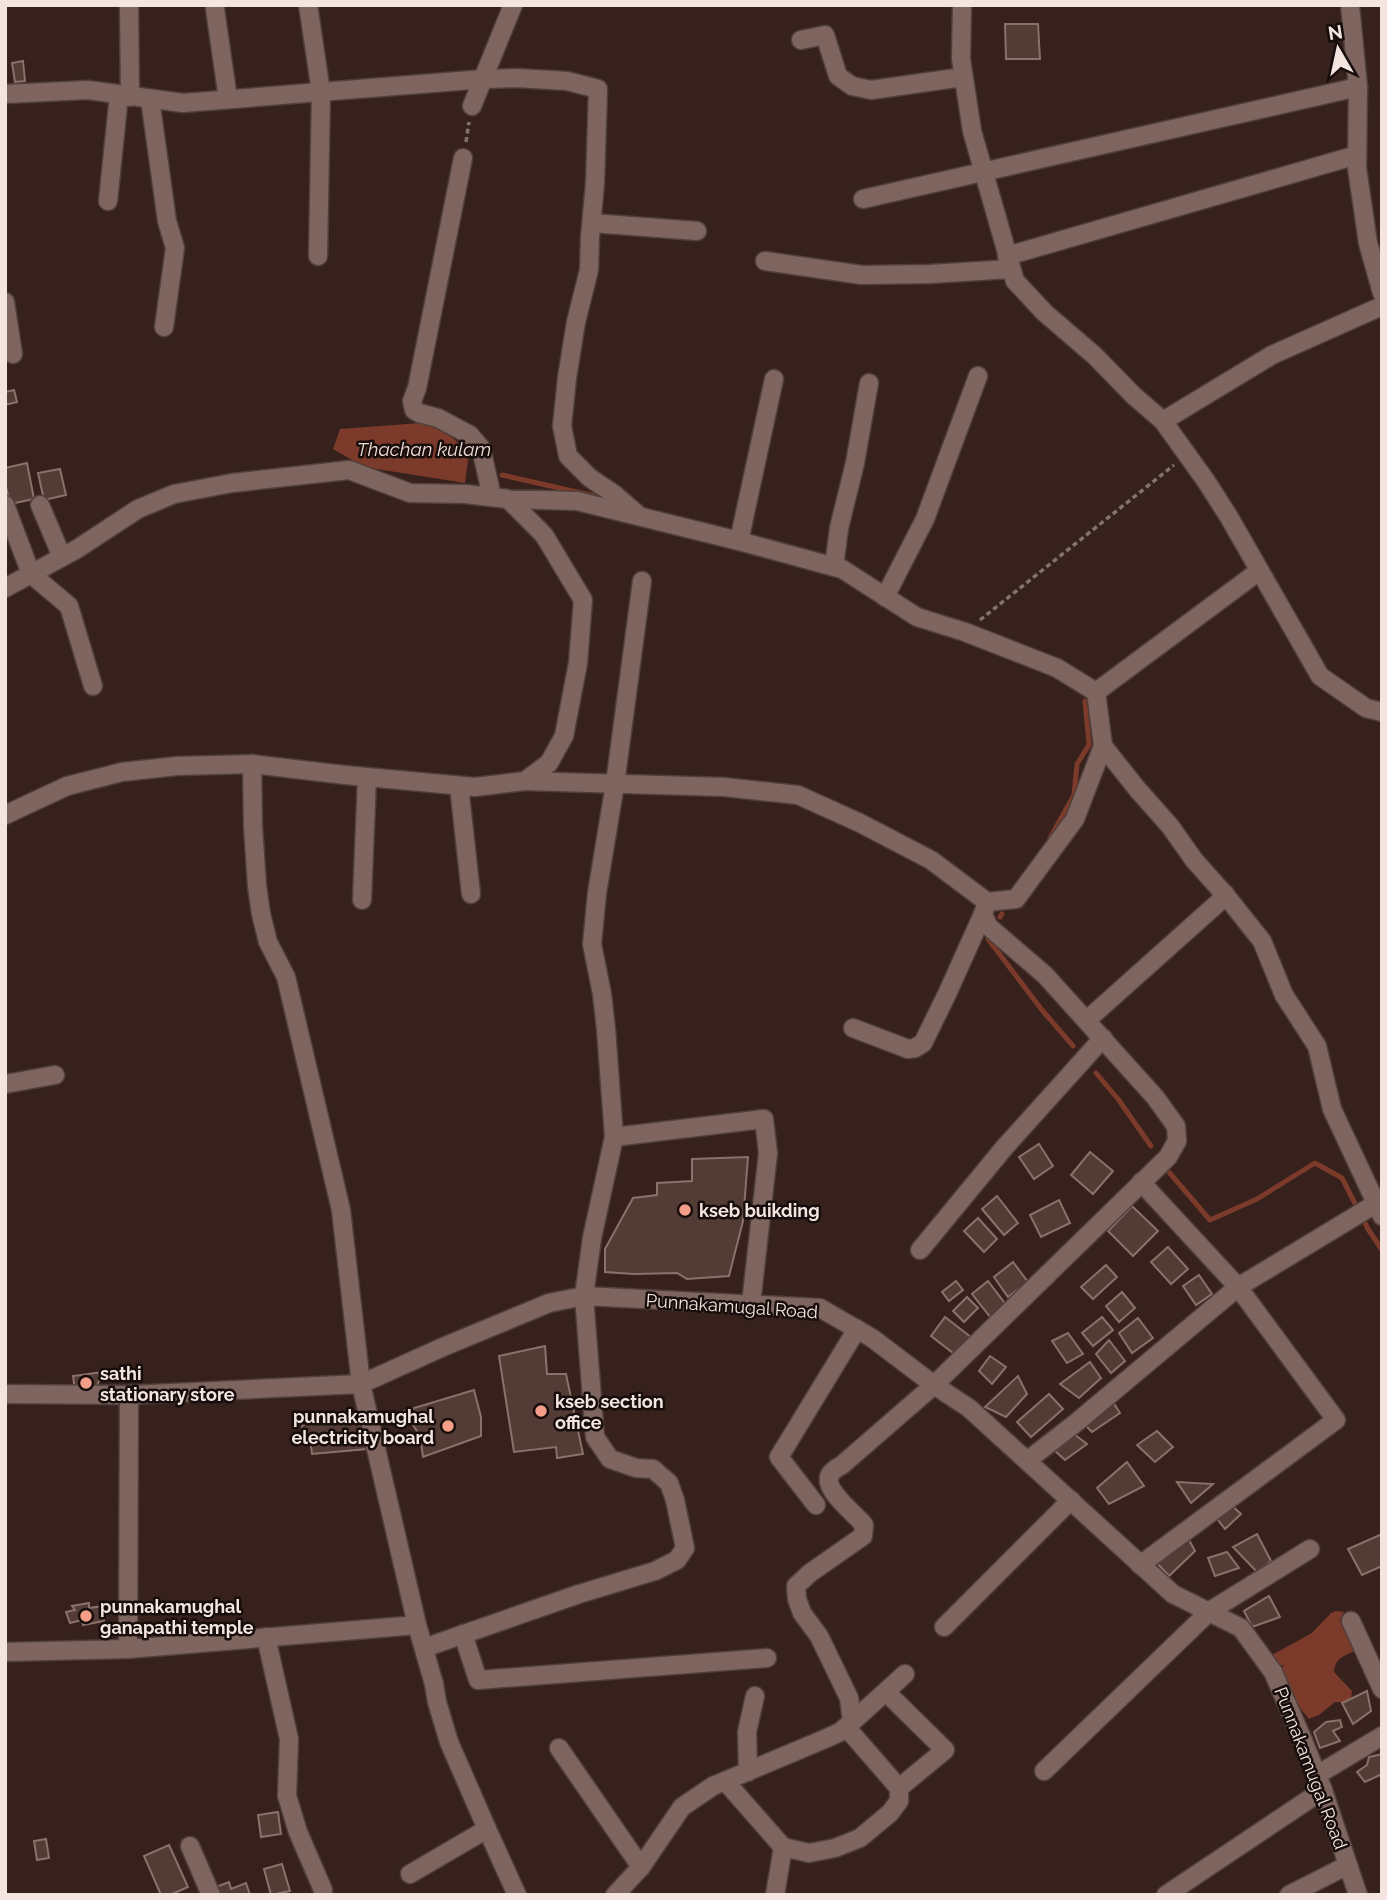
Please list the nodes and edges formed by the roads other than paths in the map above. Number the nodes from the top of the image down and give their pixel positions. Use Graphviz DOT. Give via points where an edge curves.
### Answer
graph roads {
  1 [pos="129,5"];
  2 [pos="308,5"];
  3 [pos="513,5"];
  4 [pos="962,5"];
  5 [pos="1350,5"];
  6 [pos="215,9"];
  7 [pos="801,40"];
  8 [pos="963,77"];
  9 [pos="484,79"];
  10 [pos="1358,87"];
  11 [pos="321,92"];
  12 [pos="5,94"];
  13 [pos="124,96"];
  14 [pos="150,99"];
  15 [pos="228,99"];
  16 [pos="472,106"];
  17 [pos="1357,155"];
  18 [pos="463,158"];
  19 [pos="983,173"];
  20 [pos="863,199"];
  21 [pos="108,201"];
  22 [pos="592,223"];
  23 [pos="697,231"];
  24 [pos="318,256"];
  25 [pos="765,261"];
  26 [pos="1009,263"];
  27 [pos="1382,293"];
  28 [pos="5,302"];
  29 [pos="1382,306"];
  30 [pos="164,327"];
  31 [pos="13,354"];
  32 [pos="978,376"];
  33 [pos="774,379"];
  34 [pos="870,383"];
  35 [pos="1163,421"];
  36 [pos="500,498"];
  37 [pos="5,505"];
  38 [pos="40,505"];
  39 [pos="642,518"];
  40 [pos="739,541"];
  41 [pos="62,557"];
  42 [pos="834,567"];
  43 [pos="1259,571"];
  44 [pos="31,574"];
  45 [pos="642,581"];
  46 [pos="5,588"];
  47 [pos="885,597"];
  48 [pos="93,686"];
  49 [pos="1096,692"];
  50 [pos="1382,712"];
  51 [pos="1102,746"];
  52 [pos="252,764"];
  53 [pos="367,778"];
  54 [pos="524,781"];
  55 [pos="615,784"];
  56 [pos="459,786"];
  57 [pos="5,815"];
  58 [pos="471,894"];
  59 [pos="1225,894"];
  60 [pos="362,900"];
  61 [pos="985,908"];
  62 [pos="1087,1020"];
  63 [pos="853,1028"];
  64 [pos="1103,1038"];
  65 [pos="55,1075"];
  66 [pos="5,1084"];
  67 [pos="614,1138"];
  68 [pos="1141,1182"];
  69 [pos="1380,1207"];
  70 [pos="920,1250"];
  71 [pos="1238,1287"];
  72 [pos="584,1296"];
  73 [pos="751,1304"];
  74 [pos="857,1329"];
  75 [pos="361,1384"];
  76 [pos="934,1385"];
  77 [pos="5,1394"];
  78 [pos="129,1395"];
  79 [pos="1028,1460"];
  80 [pos="1070,1500"];
  81 [pos="816,1505"];
  82 [pos="1310,1549"];
  83 [pos="1140,1565"];
  84 [pos="1210,1611"];
  85 [pos="1351,1621"];
  86 [pos="417,1625"];
  87 [pos="944,1627"];
  88 [pos="463,1634"];
  89 [pos="266,1637"];
  90 [pos="424,1648"];
  91 [pos="128,1649"];
  92 [pos="5,1652"];
  93 [pos="767,1658"];
  94 [pos="905,1674"];
  95 [pos="1382,1689"];
  96 [pos="886,1692"];
  97 [pos="755,1696"];
  98 [pos="849,1725"];
  99 [pos="1382,1736"];
  100 [pos="559,1748"];
  101 [pos="1044,1771"];
  102 [pos="748,1772"];
  103 [pos="724,1781"];
  104 [pos="1320,1783"];
  105 [pos="899,1788"];
  106 [pos="486,1829"];
  107 [pos="190,1846"];
  108 [pos="783,1847"];
  109 [pos="1348,1865"];
  110 [pos="641,1867"];
  111 [pos="410,1874"];
  112 [pos="323,1890"];
  113 [pos="211,1895"];
  114 [pos="517,1895"];
  115 [pos="615,1895"];
  116 [pos="775,1895"];
  117 [pos="1166,1895"];
  118 [pos="1289,1895"];
  119 [pos="1359,1895"];
  1 -- 13 [label="street"];
  2 -- 11 [label="street"];
  3 -- 9 [label="street"];
  4 -- 8 [label="street"];
  5 -- 10 [label="street"];
  6 -- 15 [label="street"];
  7 -- 8 [label="street" via="825,35 838,76 852,86 871,90"];
  8 -- 19 [label="street"];
  9 -- 11 [label="street"];
  9 -- 16 [label="street"];
  9 -- 22 [label="street" via="567,81 598,89"];
  10 -- 17 [label="street"];
  10 -- 19 [label="street"];
  11 -- 15 [label="street"];
  11 -- 24 [label="street"];
  12 -- 13 [label="street" via="88,90"];
  13 -- 14 [label="street"];
  13 -- 21 [label="street"];
  14 -- 15 [label="street" via="183,103"];
  14 -- 30 [label="street" via="175,248"];
  17 -- 26 [label="street"];
  17 -- 27 [label="street" via="1368,243"];
  18 -- 36 [label="street" via="412,401 419,414 438,418 470,435 481,448"];
  19 -- 20 [label="street"];
  19 -- 26 [label="street"];
  22 -- 23 [label="street"];
  22 -- 39 [label="street" via="589,270 576,322 562,426 568,456"];
  25 -- 26 [label="street" via="862,275 929,274"];
  26 -- 35 [label="street" via="1015,281 1045,313"];
  28 -- 31 [label="street"];
  29 -- 35 [label="street" via="1272,355"];
  32 -- 47 [label="street" via="925,519"];
  33 -- 40 [label="street"];
  34 -- 42 [label="street"];
  35 -- 43 [label="street" via="1229,517"];
  36 -- 39 [label="street" via="577,501"];
  36 -- 41 [label="street" via="410,493 349,470 232,484 174,494 138,509"];
  36 -- 54 [label="street" via="544,536 583,600 578,663 564,736 549,763"];
  37 -- 44 [label="street"];
  38 -- 41 [label="street"];
  39 -- 40 [label="street"];
  40 -- 42 [label="street"];
  41 -- 44 [label="street"];
  42 -- 47 [label="street"];
  43 -- 49 [label="street"];
  43 -- 50 [label="street" via="1320,676 1366,708"];
  44 -- 46 [label="street"];
  44 -- 48 [label="street" via="69,606"];
  45 -- 55 [label="street"];
  47 -- 49 [label="street" via="917,617 1057,668"];
  49 -- 51 [label="street"];
  51 -- 59 [label="street"];
  51 -- 61 [label="street" via="1075,819 1016,899"];
  52 -- 53 [label="street"];
  52 -- 57 [label="street" via="122,772 67,786"];
  52 -- 75 [label="street" via="261,914 268,942 286,977 341,1210"];
  53 -- 56 [label="street"];
  53 -- 60 [label="street"];
  54 -- 55 [label="street"];
  54 -- 56 [label="street"];
  55 -- 61 [label="street" via="798,795 931,860"];
  55 -- 67 [label="street" via="592,944 606,1029"];
  56 -- 58 [label="street"];
  59 -- 62 [label="street"];
  59 -- 69 [label="street" via="1262,941 1284,995 1317,1046 1332,1109"];
  61 -- 62 [label="street" via="988,926 1045,975"];
  61 -- 63 [label="street" via="923,1043 908,1049"];
  62 -- 64 [label="street"];
  64 -- 68 [label="street" via="1176,1126 1177,1141 1168,1157"];
  64 -- 70 [label="street"];
  65 -- 66 [label="street"];
  67 -- 72 [label="street"];
  67 -- 73 [label="street" via="764,1119 768,1153"];
  68 -- 71 [label="street"];
  68 -- 76 [label="street"];
  69 -- 71 [label="street"];
  71 -- 79 [label="street"];
  71 -- 83 [label="street" via="1336,1420"];
  72 -- 73 [label="street, Punnakamugal Road"];
  72 -- 75 [label="street, Punnakamugal Road" via="549,1304"];
  72 -- 88 [label="street" via="595,1437 610,1459 653,1469 669,1483 685,1548 677,1560 655,1570"];
  73 -- 74 [label="street, Punnakamugal Road" via="820,1308"];
  74 -- 76 [label="street, Punnakamugal Road"];
  74 -- 81 [label="street" via="779,1457"];
  75 -- 78 [label="street, Punnakamugal Road"];
  75 -- 86 [label="street"];
  76 -- 79 [label="street, Punnakamugal Road" via="969,1408"];
  76 -- 98 [label="street" via="832,1472 830,1490 864,1525 863,1536 796,1586 802,1613 819,1636 849,1698"];
  77 -- 78 [label="street, Punnakamugal Road"];
  78 -- 91 [label="street"];
  79 -- 80 [label="street, Punnakamugal Road"];
  80 -- 83 [label="street, Punnakamugal Road"];
  80 -- 87 [label="street"];
  82 -- 84 [label="street"];
  83 -- 84 [label="street, Punnakamugal Road" via="1173,1594"];
  84 -- 101 [label="street"];
  84 -- 104 [label="street, Punnakamugal Road" via="1241,1628 1273,1672"];
  85 -- 95 [label="street"];
  86 -- 89 [label="street"];
  86 -- 90 [label="street"];
  88 -- 90 [label="street"];
  88 -- 93 [label="street" via="478,1680"];
  89 -- 91 [label="street"];
  89 -- 112 [label="street" via="289,1739 287,1796"];
  90 -- 106 [label="street" via="449,1742"];
  91 -- 92 [label="street"];
  94 -- 96 [label="street"];
  96 -- 98 [label="street"];
  96 -- 105 [label="street" via="945,1750"];
  97 -- 102 [label="street" via="747,1732"];
  98 -- 102 [label="street"];
  98 -- 105 [label="street"];
  99 -- 104 [label="street"];
  100 -- 110 [label="street"];
  102 -- 103 [label="street"];
  103 -- 108 [label="street"];
  103 -- 110 [label="street" via="682,1807"];
  104 -- 109 [label="street, Punnakamugal Road"];
  104 -- 117 [label="street"];
  105 -- 108 [label="street" via="900,1801 890,1814 860,1838 810,1853"];
  106 -- 111 [label="street"];
  106 -- 114 [label="street"];
  107 -- 113 [label="street"];
  108 -- 116 [label="street"];
  109 -- 118 [label="street"];
  109 -- 119 [label="street, Punnakamugal Road"];
  110 -- 115 [label="street"];
}
